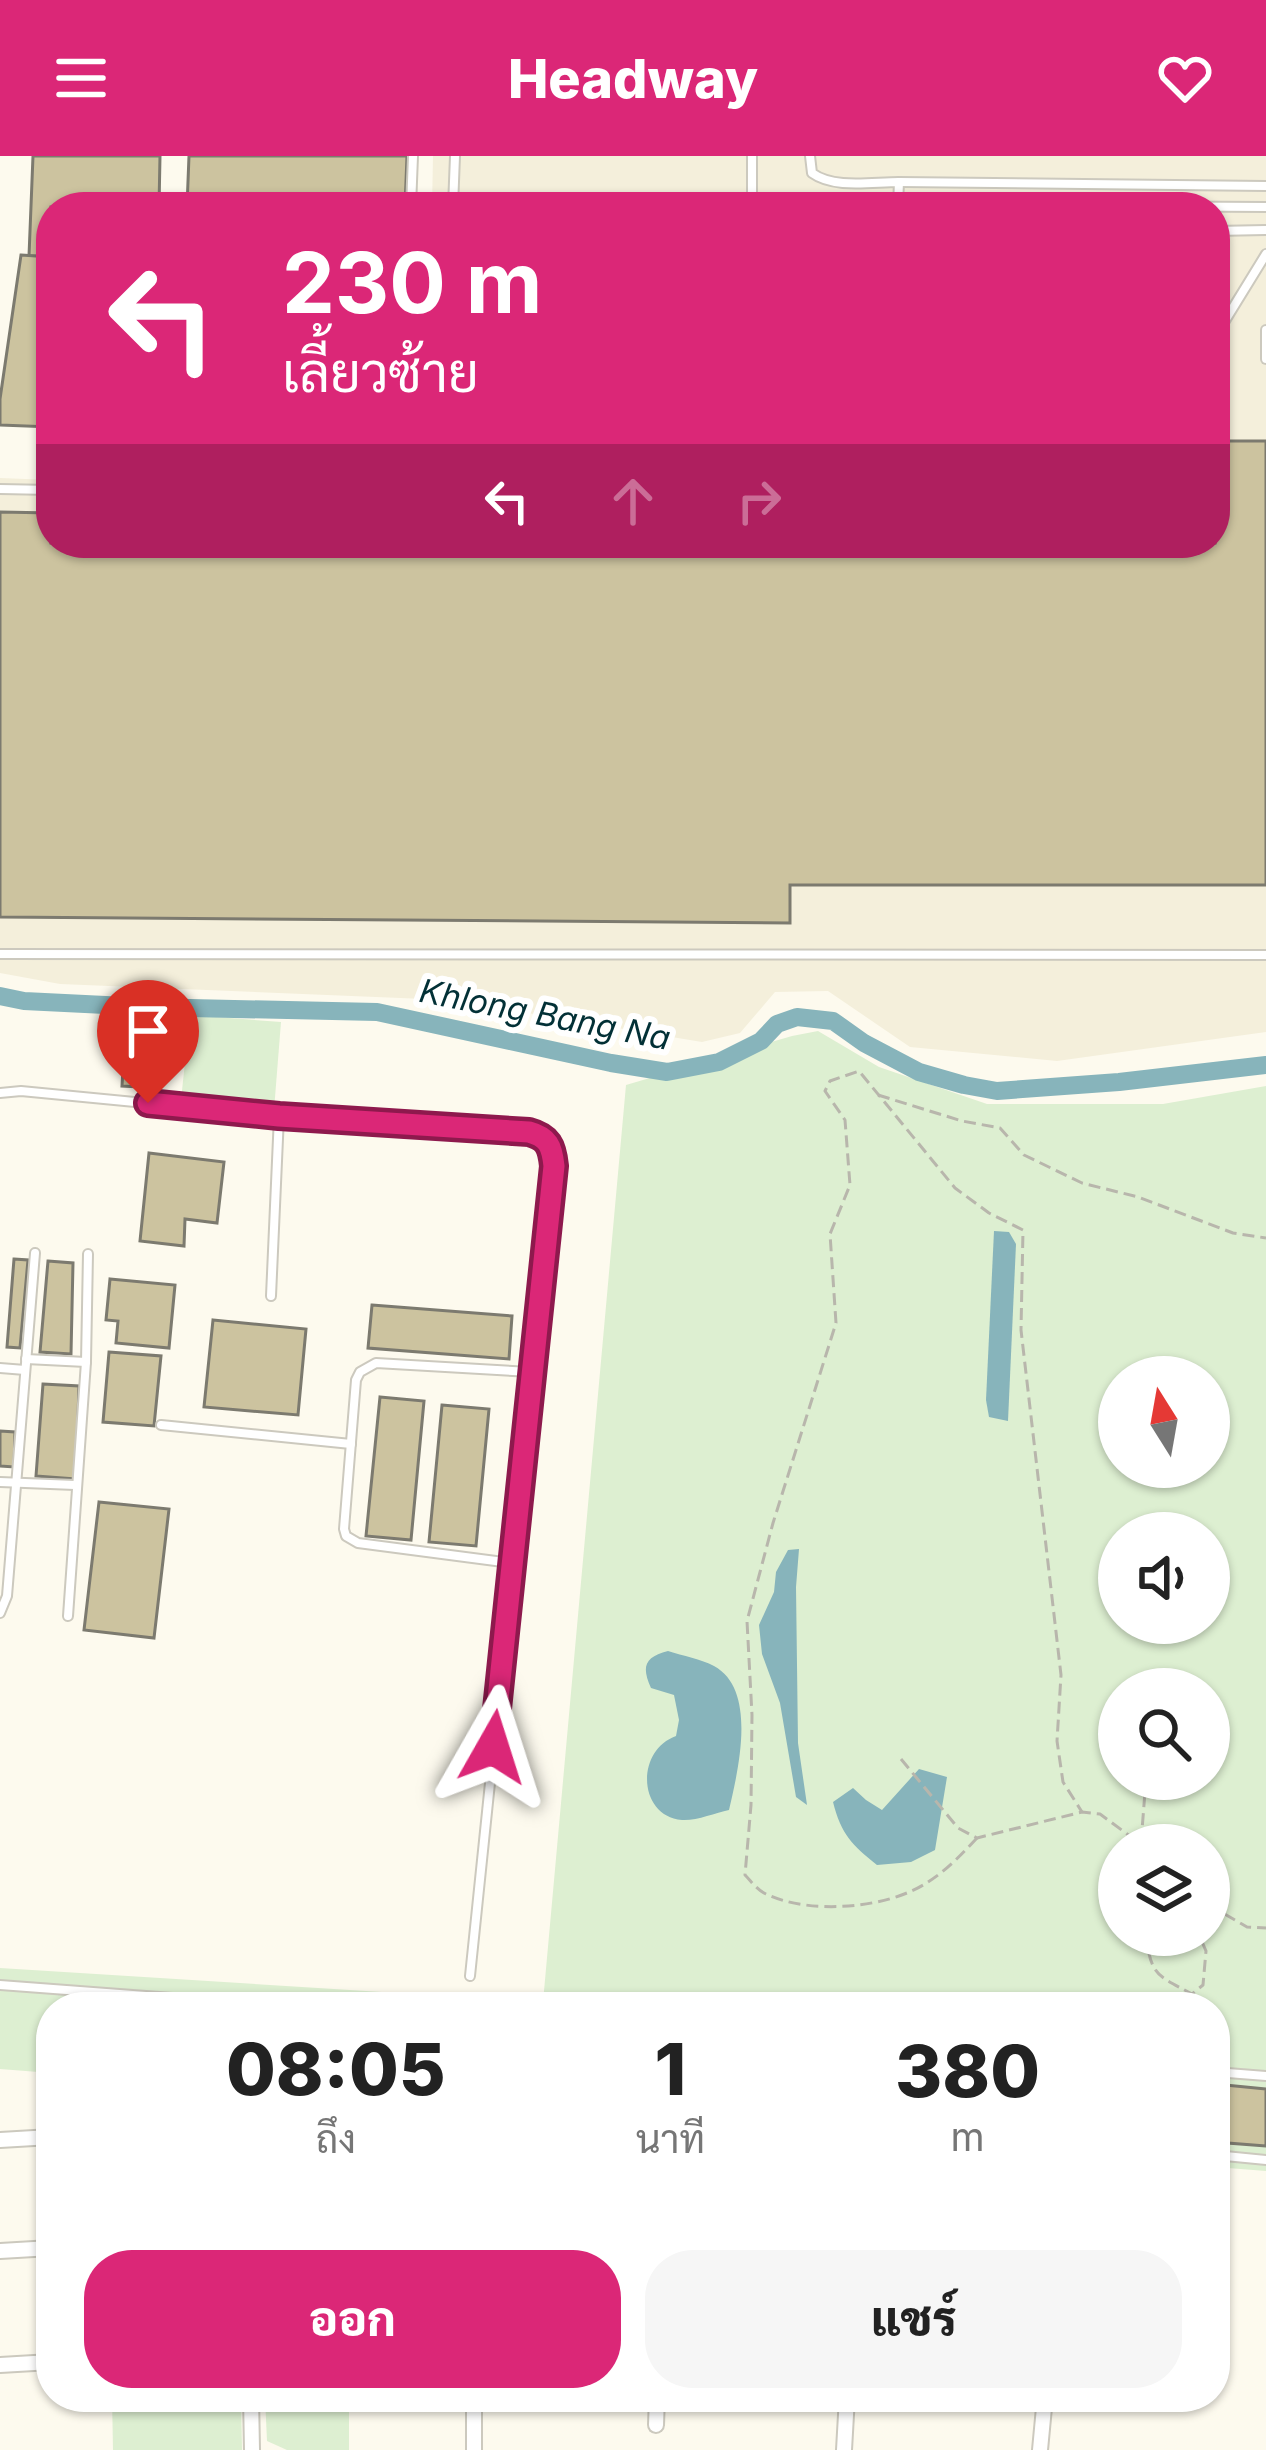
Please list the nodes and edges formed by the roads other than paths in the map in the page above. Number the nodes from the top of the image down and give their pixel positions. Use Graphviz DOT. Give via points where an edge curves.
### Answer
graph roads {
  1 [pos="413,156"];
  2 [pos="455,156"];
  3 [pos="752,156"];
  4 [pos="810,156"];
  5 [pos="898,182"];
  6 [pos="994,183"];
  7 [pos="1091,185"];
  8 [pos="1266,186"];
  9 [pos="412,192"];
  10 [pos="454,192"];
  11 [pos="752,192"];
  12 [pos="898,192"];
  13 [pos="996,192"];
  14 [pos="1091,192"];
  15 [pos="1230,206"];
  16 [pos="1266,206"];
  17 [pos="1266,230"];
  18 [pos="1230,231"];
  19 [pos="1266,254"];
  20 [pos="1230,313"];
  21 [pos="1266,330"];
  22 [pos="1266,359"];
  23 [pos="0,489"];
  24 [pos="36,490"];
  25 [pos="0,954"];
  26 [pos="1266,956"];
  27 [pos="0,1093"];
  28 [pos="279,1116"];
  29 [pos="35,1253"];
  30 [pos="88,1253"];
  31 [pos="271,1295"];
  32 [pos="86,1362"];
  33 [pos="25,1365"];
  34 [pos="0,1368"];
  35 [pos="531,1372"];
  36 [pos="161,1425"];
  37 [pos="351,1444"];
  38 [pos="0,1482"];
  39 [pos="16,1484"];
  40 [pos="75,1485"];
  41 [pos="511,1563"];
  42 [pos="0,1613"];
  43 [pos="68,1616"];
  44 [pos="470,1976"];
  45 [pos="0,1985"];
  46 [pos="93,1992"];
  47 [pos="1230,2073"];
  48 [pos="1266,2076"];
  49 [pos="36,2138"];
  50 [pos="0,2140"];
  51 [pos="1230,2156"];
  52 [pos="1266,2159"];
  53 [pos="36,2249"];
  54 [pos="0,2251"];
  55 [pos="36,2363"];
  56 [pos="0,2365"];
  57 [pos="251,2412"];
  58 [pos="474,2412"];
  59 [pos="656,2412"];
  60 [pos="846,2412"];
  61 [pos="1044,2412"];
  62 [pos="656,2425"];
  63 [pos="252,2450"];
  64 [pos="474,2450"];
  65 [pos="844,2450"];
  66 [pos="1040,2450"];
  1 -- 9 [label="lane"];
  2 -- 10 [label="lane"];
  3 -- 11 [label="lane"];
  4 -- 5 [label="lane" via="818,179"];
  5 -- 6 [label="lane"];
  5 -- 12 [label="lane"];
  6 -- 7 [label="lane"];
  6 -- 13 [label="lane"];
  7 -- 8 [label="lane"];
  7 -- 14 [label="lane"];
  15 -- 16 [label="lane"];
  17 -- 18 [label="lane"];
  19 -- 20 [label="lane"];
  21 -- 22 [label="lane"];
  23 -- 24 [label="lane"];
  25 -- 26 [label="lane"];
  27 -- 28 [label="lane"];
  28 -- 31 [label="lane"];
  28 -- 35 [label="lane" via="543,1136 554,1166"];
  29 -- 33 [label="lane"];
  30 -- 32 [label="lane"];
  32 -- 33 [label="lane"];
  32 -- 40 [label="lane"];
  33 -- 34 [label="lane"];
  33 -- 39 [label="lane"];
  35 -- 37 [label="lane" via="376,1363 356,1381"];
  35 -- 41 [label="lane"];
  36 -- 37 [label="lane"];
  37 -- 41 [label="lane" via="344,1529 350,1541"];
  38 -- 39 [label="lane"];
  39 -- 40 [label="lane"];
  39 -- 42 [label="lane"];
  40 -- 43 [label="lane"];
  41 -- 44 [label="lane"];
  45 -- 46 [label="lane"];
  47 -- 48 [label="lane"];
  49 -- 50 [label="street"];
  51 -- 52 [label="lane"];
  53 -- 54 [label="street"];
  55 -- 56 [label="street"];
  57 -- 63 [label="street"];
  58 -- 64 [label="street"];
  59 -- 62 [label="street"];
  60 -- 65 [label="street"];
  61 -- 66 [label="street"];
}
